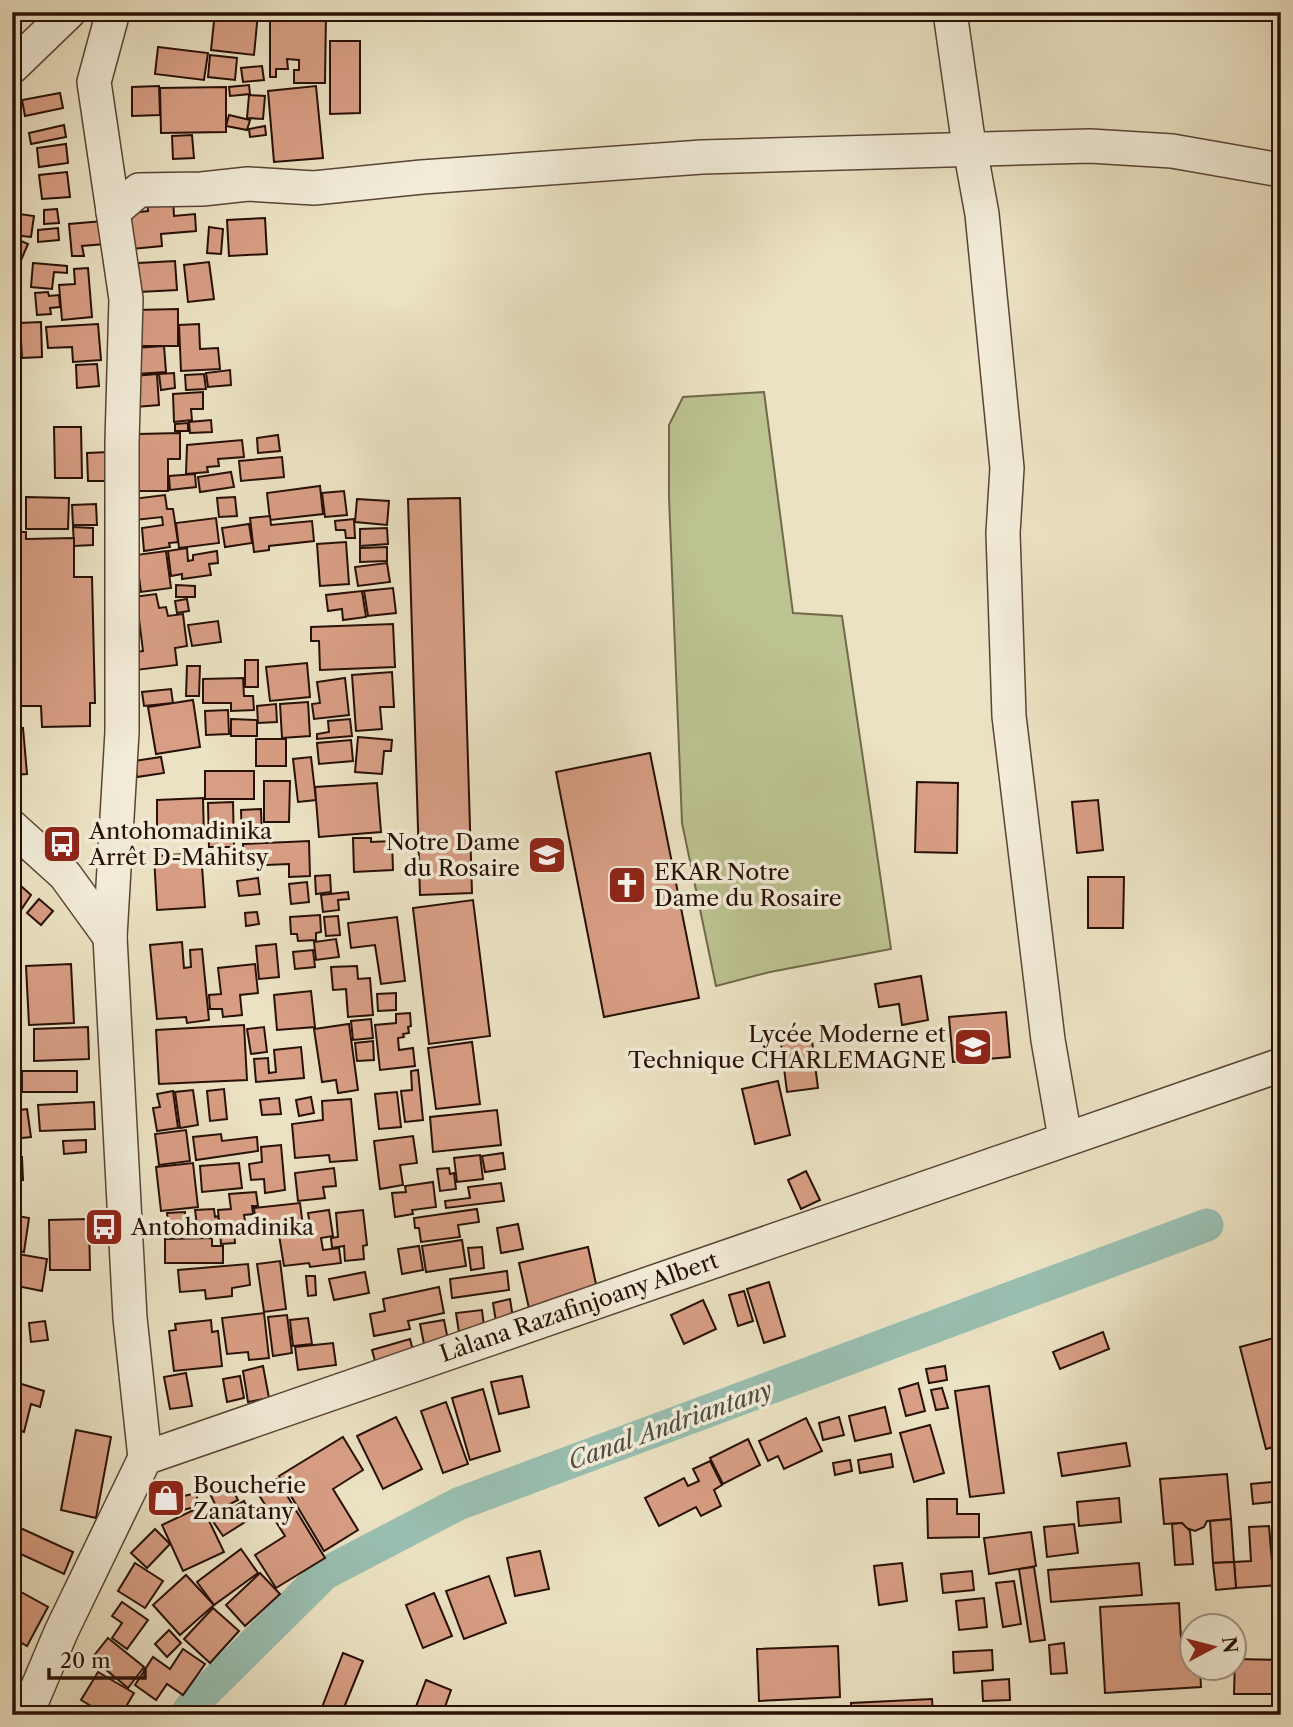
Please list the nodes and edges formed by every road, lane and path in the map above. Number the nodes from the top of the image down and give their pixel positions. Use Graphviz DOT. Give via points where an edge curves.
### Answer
graph roads {
  1 [pos="69,12"];
  2 [pos="113,12"];
  3 [pos="950,12"];
  4 [pos="12,67"];
  5 [pos="970,149"];
  6 [pos="1281,170"];
  7 [pos="113,212"];
  8 [pos="12,827"];
  9 [pos="110,937"];
  10 [pos="1281,1065"];
  11 [pos="1065,1138"];
  12 [pos="145,1458"];
  13 [pos="26,1715"];
  1 -- 4 [label="street"];
  2 -- 7 [label="street" via="94,82"];
  3 -- 5 [label="street"];
  5 -- 6 [label="street" via="1090,146 1172,150"];
  5 -- 7 [label="street" via="702,157 314,188 248,184 139,190"];
  5 -- 11 [label="street" via="982,214 1007,468 1003,533 1009,716 1048,1040"];
  7 -- 9 [label="street" via="126,299 121,442 122,732"];
  8 -- 9 [label="street" via="65,875"];
  9 -- 12 [label="street" via="130,1318"];
  10 -- 11 [label="street, Làlana Razafinjoany Albert"];
  11 -- 12 [label="street, Làlana Razafinjoany Albert"];
  12 -- 13 [label="street"];
}
